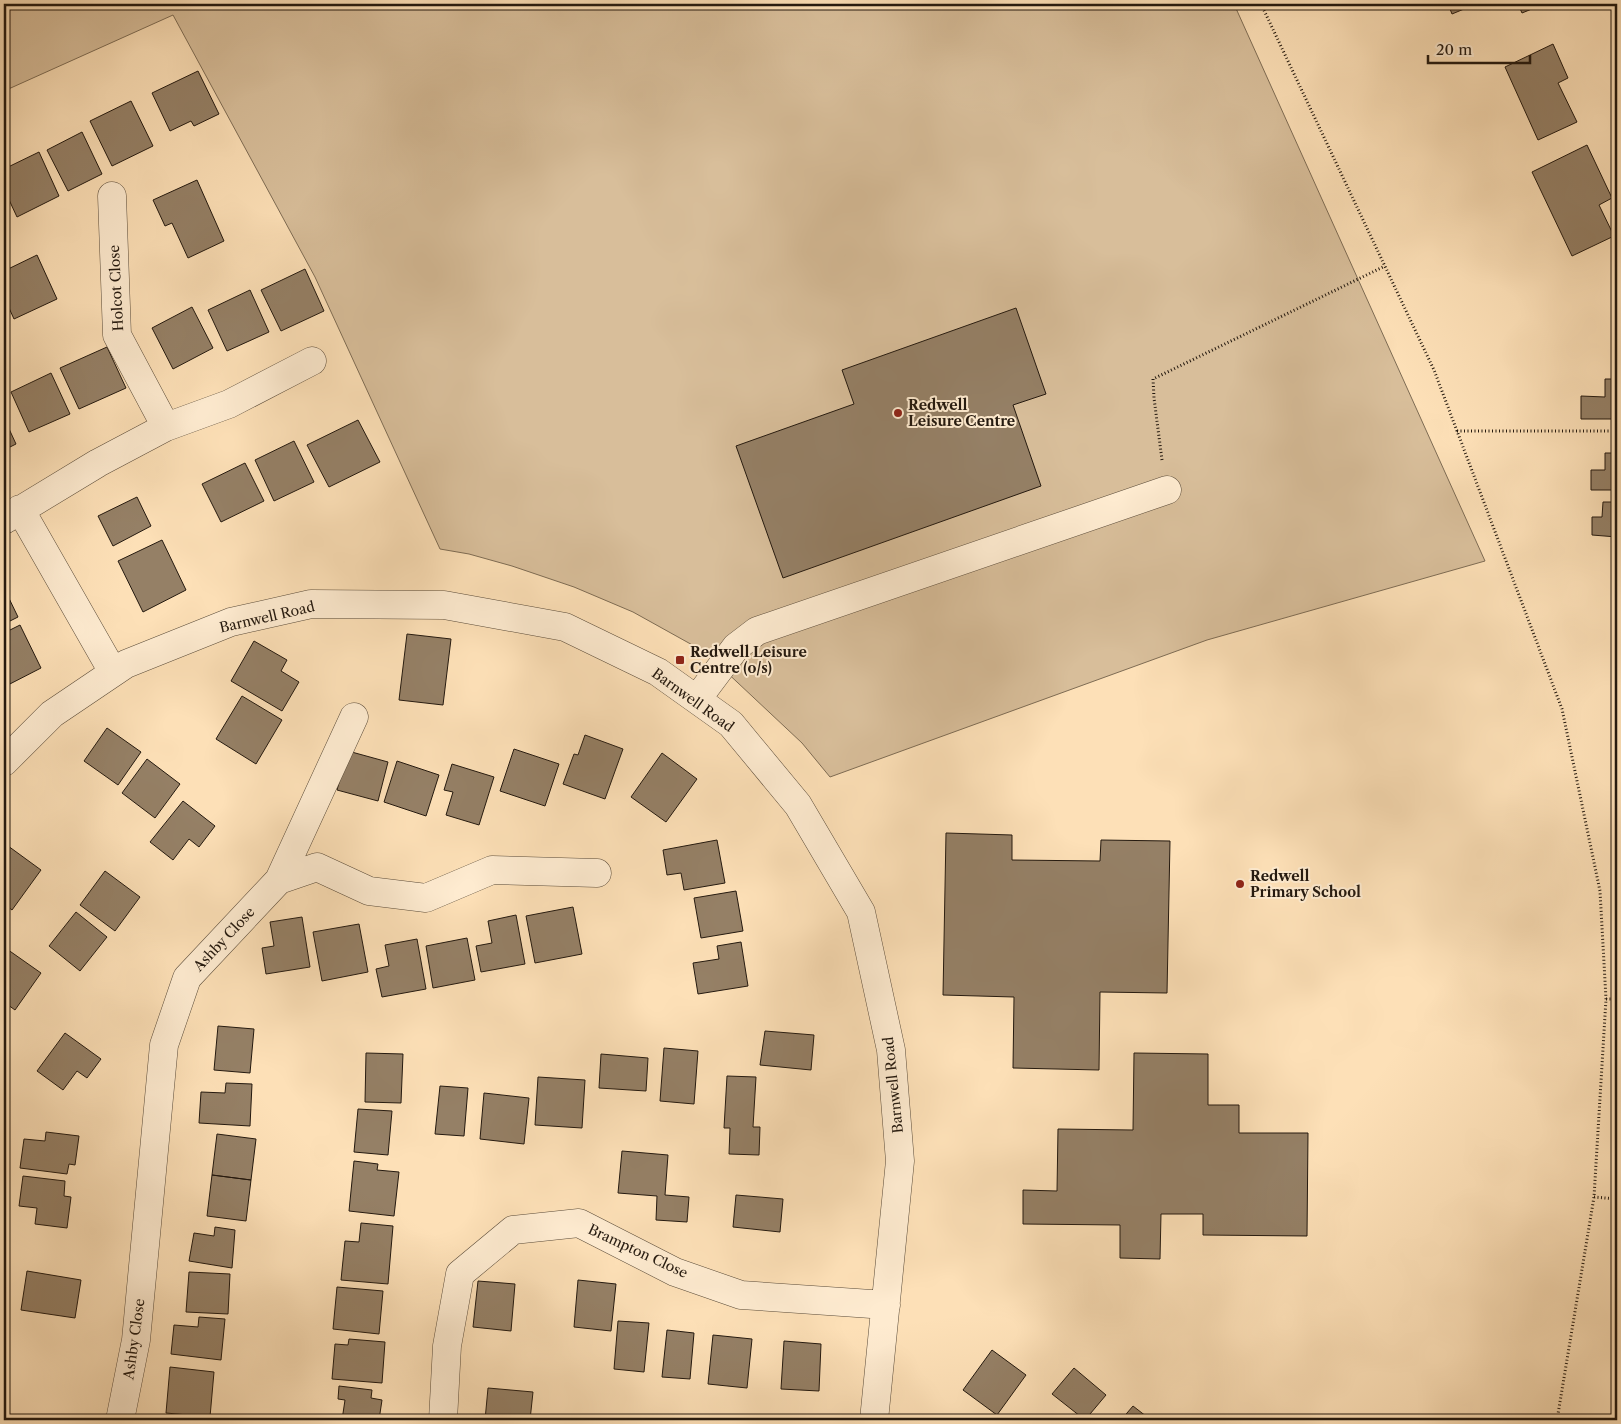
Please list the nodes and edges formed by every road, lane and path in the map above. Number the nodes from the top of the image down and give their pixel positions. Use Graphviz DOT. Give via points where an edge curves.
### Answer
graph roads {
  1 [pos="1261,4"];
  2 [pos="112,196"];
  3 [pos="1385,266"];
  4 [pos="312,361"];
  5 [pos="166,428"];
  6 [pos="1457,430"];
  7 [pos="1617,431"];
  8 [pos="1166,490"];
  9 [pos="12,515"];
  10 [pos="114,672"];
  11 [pos="697,699"];
  12 [pos="354,717"];
  13 [pos="4,762"];
  14 [pos="597,873"];
  15 [pos="279,880"];
  16 [pos="1606,999"];
  17 [pos="1617,999"];
  18 [pos="1594,1197"];
  19 [pos="1617,1199"];
  20 [pos="886,1305"];
  21 [pos="120,1420"];
  22 [pos="442,1420"];
  23 [pos="874,1420"];
  24 [pos="1557,1420"];
  1 -- 3 [label="path"];
  2 -- 5 [label="street, Holcot Close" via="117,335"];
  3 -- 6 [label="path" via="1434,370"];
  3 -- 8 [label="path" via="1153,379"];
  4 -- 5 [label="street" via="229,404"];
  5 -- 9 [label="street" via="98,463"];
  6 -- 7 [label="path"];
  6 -- 16 [label="path" via="1562,709 1600,891"];
  8 -- 11 [label="street" via="757,631 736,646"];
  9 -- 10 [label="street"];
  10 -- 11 [label="street, Barnwell Road" via="126,664 231,622 311,604 444,605 565,627 658,672"];
  10 -- 13 [label="street, Barnwell Road" via="52,714"];
  11 -- 20 [label="street, Barnwell Road" via="731,724 798,805 861,912 891,1050 900,1161"];
  12 -- 15 [label="street"];
  14 -- 15 [label="street, Ashby Close" via="492,870 426,898 369,891 317,867"];
  15 -- 21 [label="street, Ashby Close" via="187,978 164,1045 136,1340"];
  16 -- 17 [label="path"];
  16 -- 18 [label="path"];
  18 -- 19 [label="path"];
  18 -- 24 [label="path"];
  20 -- 22 [label="street, Brampton Close" via="742,1294 675,1272 579,1223 513,1230 460,1274 448,1346"];
  20 -- 23 [label="street, Barnwell Road"];
}
